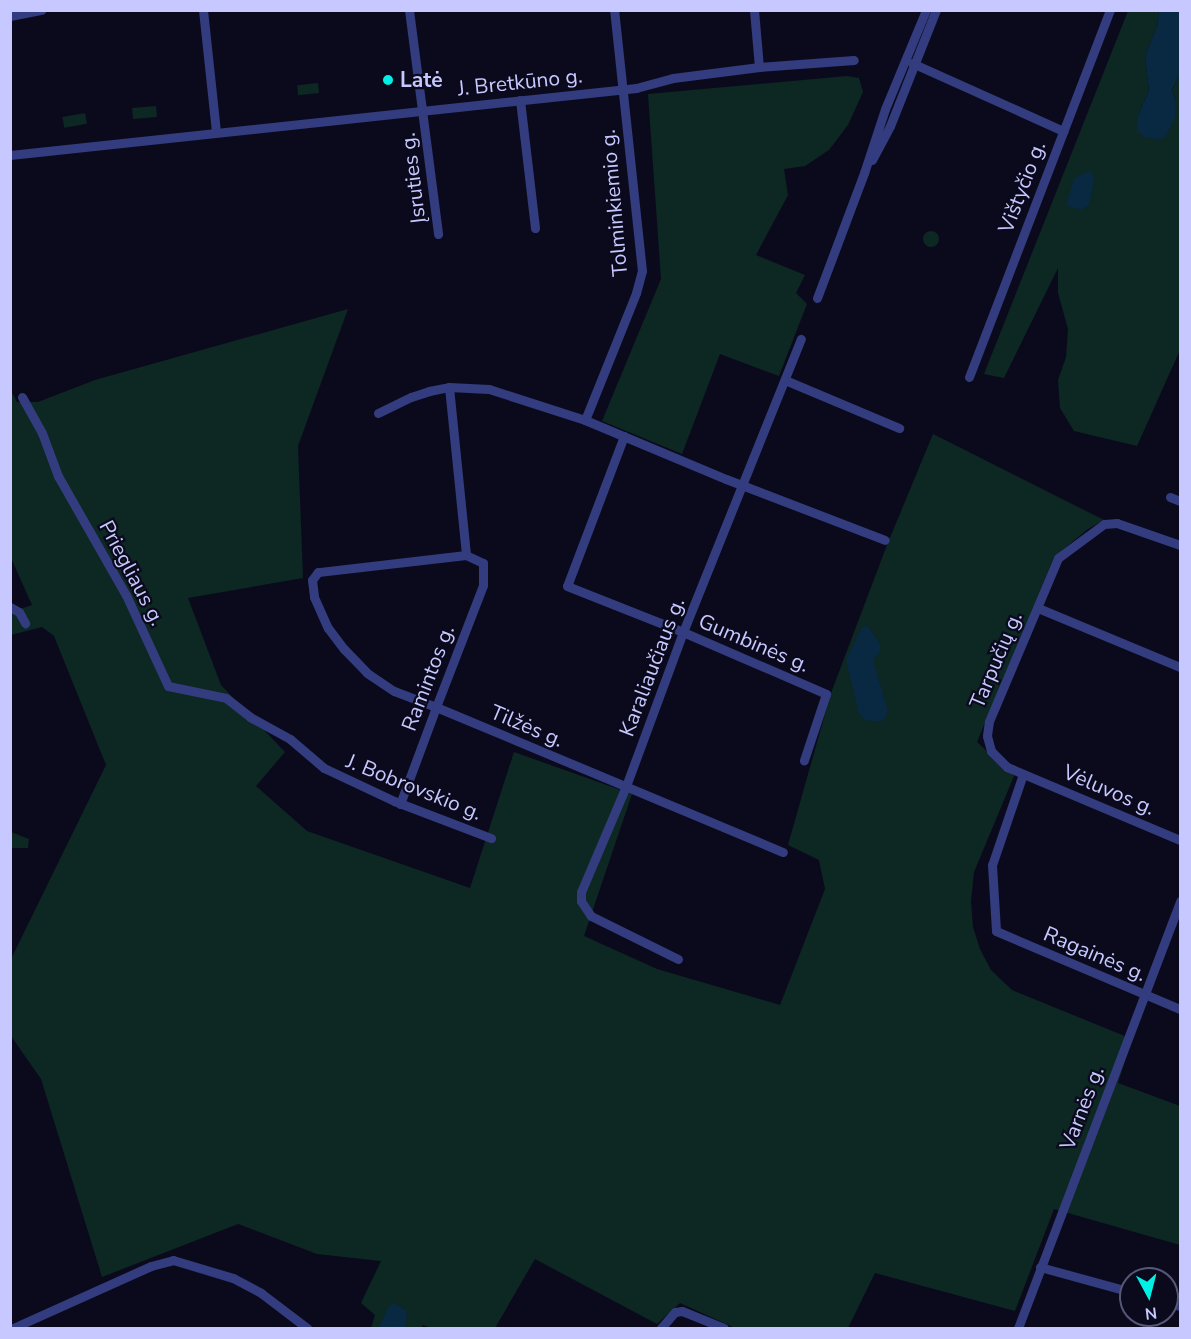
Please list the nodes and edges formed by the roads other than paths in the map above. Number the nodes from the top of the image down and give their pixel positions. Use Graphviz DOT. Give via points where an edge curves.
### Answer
graph roads {
  1 [pos="41,10"];
  2 [pos="203,10"];
  3 [pos="409,10"];
  4 [pos="614,10"];
  5 [pos="754,10"];
  6 [pos="926,10"];
  7 [pos="936,10"];
  8 [pos="1110,10"];
  9 [pos="10,16"];
  10 [pos="854,60"];
  11 [pos="911,62"];
  12 [pos="759,67"];
  13 [pos="622,89"];
  14 [pos="520,100"];
  15 [pos="422,110"];
  16 [pos="1063,131"];
  17 [pos="216,132"];
  18 [pos="10,154"];
  19 [pos="535,228"];
  20 [pos="438,234"];
  21 [pos="817,298"];
  22 [pos="801,339"];
  23 [pos="969,377"];
  24 [pos="785,380"];
  25 [pos="449,387"];
  26 [pos="22,397"];
  27 [pos="378,413"];
  28 [pos="585,420"];
  29 [pos="899,428"];
  30 [pos="624,436"];
  31 [pos="743,484"];
  32 [pos="1170,497"];
  33 [pos="1180,501"];
  34 [pos="885,540"];
  35 [pos="1180,545"];
  36 [pos="466,555"];
  37 [pos="10,607"];
  38 [pos="1038,608"];
  39 [pos="25,623"];
  40 [pos="683,632"];
  41 [pos="1180,666"];
  42 [pos="436,707"];
  43 [pos="250,717"];
  44 [pos="804,760"];
  45 [pos="1023,774"];
  46 [pos="626,786"];
  47 [pos="400,804"];
  48 [pos="491,837"];
  49 [pos="1180,840"];
  50 [pos="783,852"];
  51 [pos="1180,901"];
  52 [pos="678,959"];
  53 [pos="1144,995"];
  54 [pos="1180,1009"];
  55 [pos="1040,1267"];
  56 [pos="1119,1289"];
  57 [pos="13,1329"];
  58 [pos="307,1329"];
  59 [pos="661,1329"];
  60 [pos="724,1329"];
  61 [pos="1018,1329"];
  1 -- 9 [label="street"];
  2 -- 17 [label="street"];
  3 -- 15 [label="street, Įsruties g."];
  4 -- 13 [label="street, Tolminkiemio g."];
  5 -- 12 [label="street"];
  6 -- 11 [label="street"];
  7 -- 11 [label="street"];
  8 -- 16 [label="street, Vištyčio g."];
  10 -- 12 [label="street, J. Bretkūno g."];
  11 -- 16 [label="street"];
  11 -- 21 [label="street" via="887,132 864,173"];
  12 -- 13 [label="street, J. Bretkūno g."];
  13 -- 14 [label="street, J. Bretkūno g."];
  13 -- 28 [label="street, Tolminkiemio g." via="641,276"];
  14 -- 15 [label="street, J. Bretkūno g."];
  14 -- 19 [label="street"];
  15 -- 17 [label="street, J. Bretkūno g."];
  15 -- 20 [label="street, Įsruties g."];
  16 -- 23 [label="street, Vištyčio g."];
  17 -- 18 [label="street, J. Bretkūno g."];
  22 -- 24 [label="street, Karaliaučiaus g."];
  24 -- 29 [label="street"];
  24 -- 31 [label="street, Karaliaučiaus g."];
  25 -- 27 [label="street" via="411,397"];
  25 -- 28 [label="street" via="489,389"];
  25 -- 36 [label="street"];
  26 -- 43 [label="street, Priegliaus g." via="42,433 58,476 126,595 168,686 226,698"];
  28 -- 30 [label="street"];
  30 -- 31 [label="street"];
  30 -- 40 [label="street, Gumbinės g." via="567,586"];
  31 -- 34 [label="street"];
  31 -- 40 [label="street, Karaliaučiaus g."];
  32 -- 33 [label="street"];
  35 -- 38 [label="street, Tarpučių g." via="1129,525 1104,524 1058,558"];
  36 -- 42 [label="street, Ramintos g." via="483,563 483,585"];
  36 -- 42 [label="street, Tilžės g." via="318,572 314,576 314,597 328,628 366,673 394,691"];
  37 -- 39 [label="street" via="19,612"];
  38 -- 41 [label="street"];
  38 -- 45 [label="street, Tarpučių g." via="987,728 998,760"];
  40 -- 44 [label="street, Gumbinės g." via="826,694"];
  40 -- 46 [label="street, Karaliaučiaus g."];
  42 -- 46 [label="street, Tilžės g."];
  42 -- 47 [label="street, Ramintos g."];
  43 -- 47 [label="street, J. Bobrovskio g." via="290,739 324,768"];
  45 -- 49 [label="street, Vėluvos g."];
  45 -- 53 [label="street, Ragainės g." via="992,866 996,931"];
  46 -- 50 [label="street, Tilžės g."];
  46 -- 52 [label="street, Karaliaučiaus g." via="580,901 591,916"];
  47 -- 48 [label="street, J. Bobrovskio g."];
  51 -- 53 [label="street, Varnės g."];
  53 -- 54 [label="street, Ragainės g."];
  53 -- 55 [label="street, Varnės g."];
  55 -- 56 [label="street"];
  55 -- 61 [label="street, Varnės g."];
  57 -- 58 [label="street" via="151,1266 173,1260 233,1278 261,1293"];
  59 -- 60 [label="street" via="675,1312 682,1311"];
}
